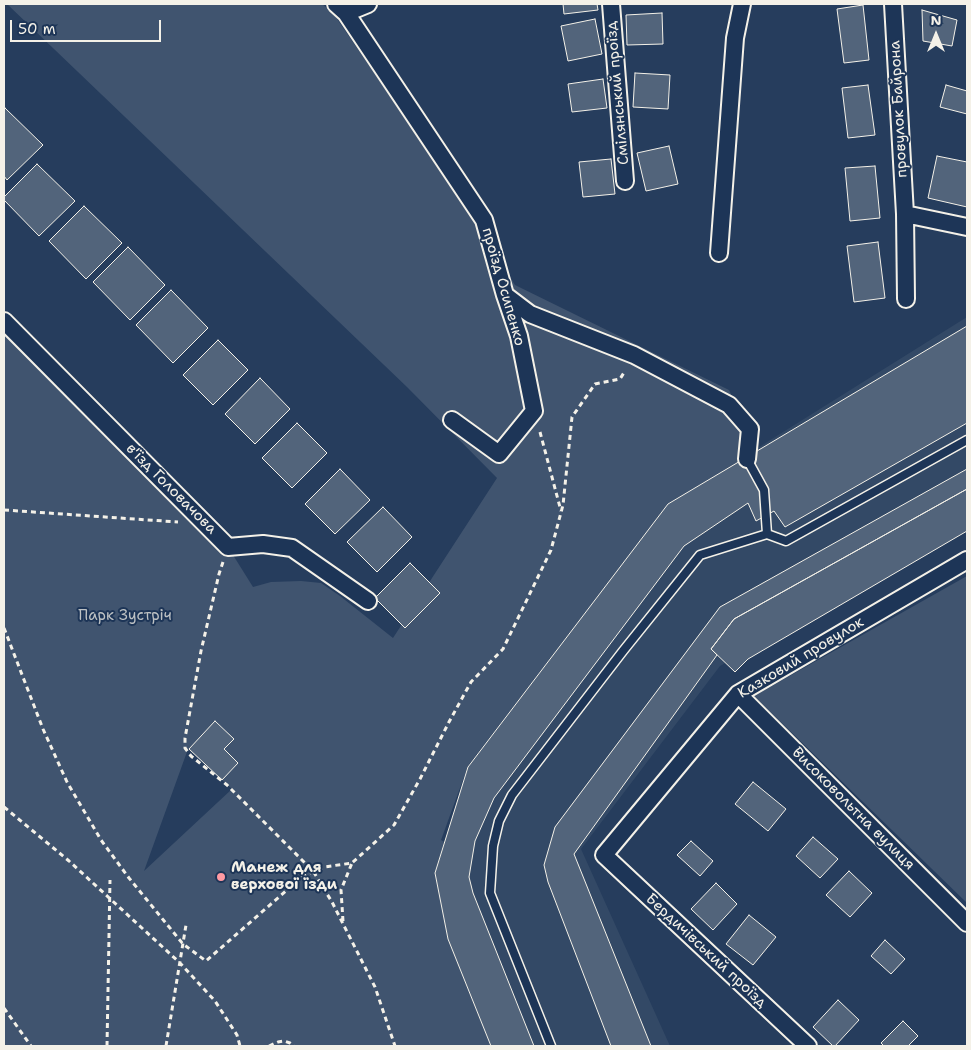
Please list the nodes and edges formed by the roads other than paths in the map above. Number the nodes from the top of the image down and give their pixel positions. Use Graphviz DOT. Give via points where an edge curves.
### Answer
graph roads {
  1 [pos="368,4"];
  2 [pos="611,4"];
  3 [pos="742,4"];
  4 [pos="893,4"];
  5 [pos="341,8"];
  6 [pos="625,181"];
  7 [pos="905,214"];
  8 [pos="967,227"];
  9 [pos="719,253"];
  10 [pos="505,295"];
  11 [pos="906,299"];
  12 [pos="4,321"];
  13 [pos="452,420"];
  14 [pos="967,440"];
  15 [pos="747,459"];
  16 [pos="767,534"];
  17 [pos="967,560"];
  18 [pos="368,601"];
  19 [pos="738,694"];
  20 [pos="604,855"];
  21 [pos="967,923"];
  22 [pos="551,1046"];
  23 [pos="808,1046"];
  1 -- 5 [label="street"];
  2 -- 6 [label="street, Смілянський проїзд"];
  3 -- 9 [label="street" via="735,38"];
  4 -- 7 [label="street, провулок Байрона"];
  5 -- 10 [label="street, проїзд Осипенко" via="484,220"];
  7 -- 8 [label="street"];
  7 -- 11 [label="street, провулок Байрона"];
  10 -- 13 [label="street, проїзд Осипенко" via="519,336 534,411 499,454"];
  10 -- 15 [label="street" via="530,314 634,355 729,405 750,429"];
  12 -- 18 [label="street, в'їзд Головачова" via="228,546 263,544 292,548"];
  14 -- 16 [label="lane" via="786,541"];
  15 -- 16 [label="lane" via="764,490"];
  16 -- 22 [label="lane" via="700,554 512,795 499,821 493,846 490,893"];
  17 -- 19 [label="street, Казковий провулок"];
  19 -- 20 [label="street, Казковий провулок"];
  19 -- 21 [label="street, Високовольтна вулиця"];
  20 -- 23 [label="street, Бердичівський проїзд"];
}
